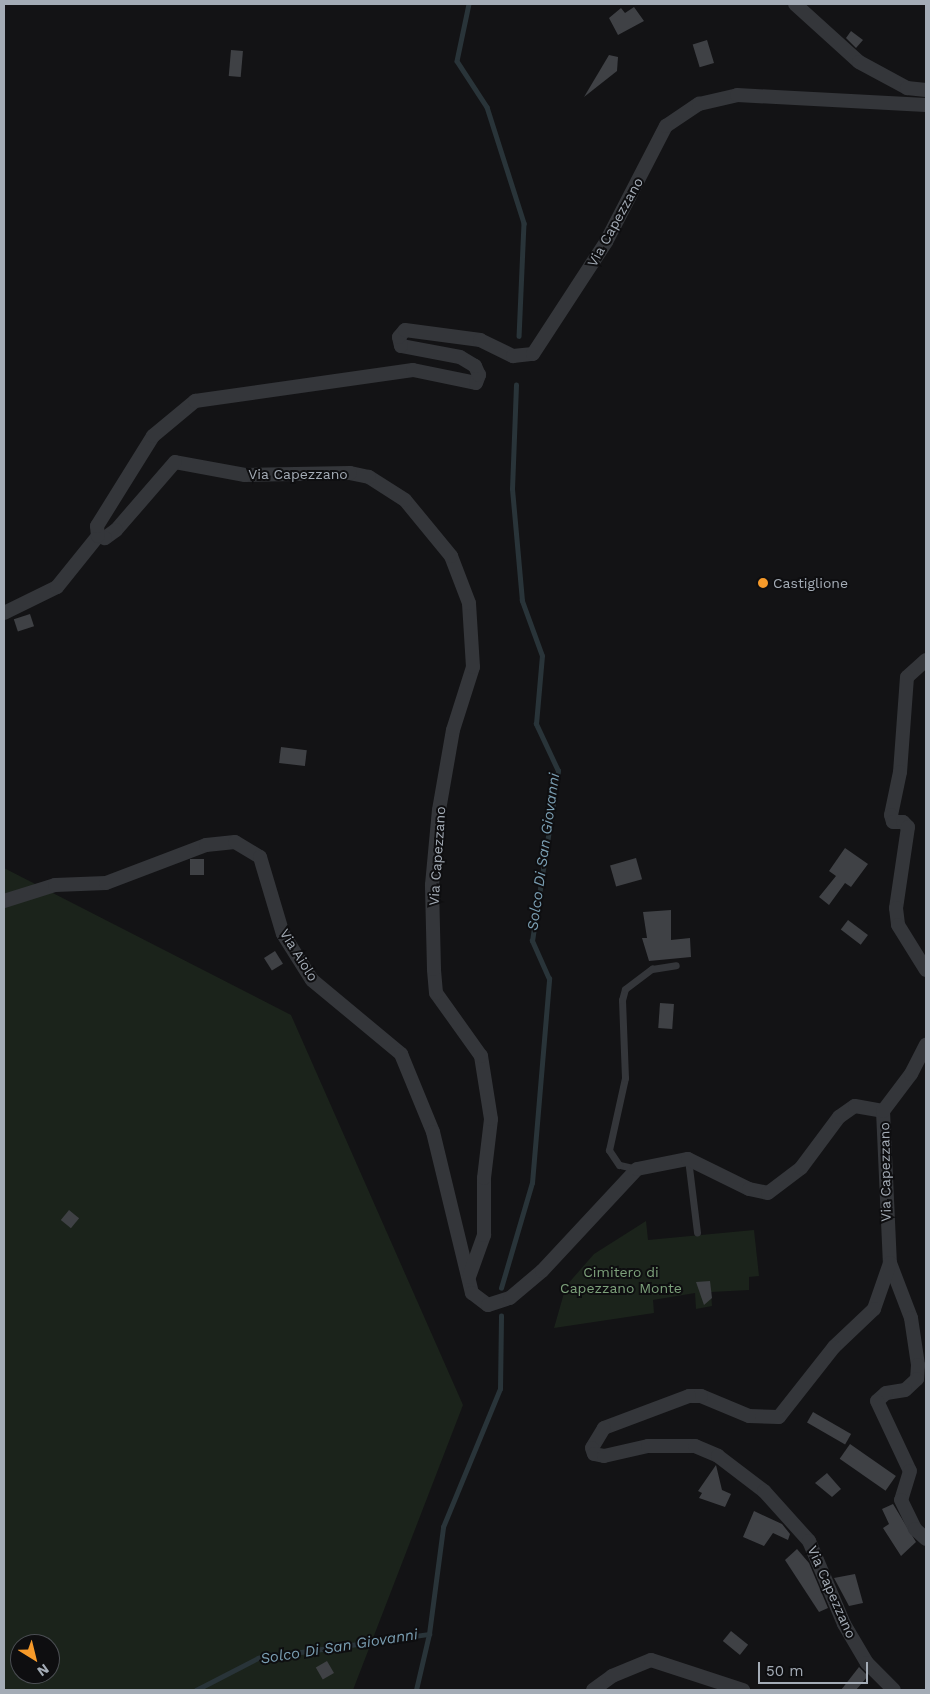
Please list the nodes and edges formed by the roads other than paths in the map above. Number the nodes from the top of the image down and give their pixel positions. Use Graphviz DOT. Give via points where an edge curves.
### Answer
graph roads {
  1 [pos="795,4"];
  2 [pos="926,90"];
  3 [pos="926,105"];
  4 [pos="98,536"];
  5 [pos="4,613"];
  6 [pos="926,660"];
  7 [pos="4,901"];
  8 [pos="676,965"];
  9 [pos="926,970"];
  10 [pos="926,1045"];
  11 [pos="883,1111"];
  12 [pos="688,1159"];
  13 [pos="638,1169"];
  14 [pos="697,1232"];
  15 [pos="890,1263"];
  16 [pos="469,1277"];
  17 [pos="914,1329"];
  18 [pos="926,1342"];
  19 [pos="926,1539"];
  20 [pos="593,1690"];
  21 [pos="743,1690"];
  22 [pos="894,1690"];
  1 -- 2 [label="street" via="859,62 907,88"];
  3 -- 4 [label="street, Via Capezzano" via="737,95 699,104 666,126 606,242 533,354 513,356 480,340 405,330 399,337 401,346 460,357 475,366 479,376 476,383 413,370 195,401 153,436 102,516"];
  4 -- 5 [label="street" via="57,587"];
  4 -- 16 [label="street, Via Capezzano" via="105,538 116,530 175,462 186,462 245,475 350,472 369,477 405,500 451,556 469,603 473,667 453,730 438,810 432,885 436,993 481,1056 491,1119 484,1178 484,1235"];
  6 -- 9 [label="street" via="907,677 900,772 891,815 893,822 903,822 908,828 896,908 898,925"];
  7 -- 16 [label="street, Via Aiolo" via="55,885 106,883 206,845 236,842 260,857 283,934 312,980 401,1054 434,1132"];
  8 -- 13 [label="lane" via="652,969 625,989 622,1000 624,1078 609,1150 619,1164"];
  10 -- 11 [label="street" via="911,1074"];
  11 -- 12 [label="street, Via Capezzano" via="855,1106 839,1117 802,1168 768,1193 749,1189"];
  11 -- 15 [label="street, Via Capezzano"];
  12 -- 13 [label="street"];
  12 -- 14 [label="lane"];
  13 -- 16 [label="street" via="542,1271 510,1298 488,1305 472,1293"];
  15 -- 17 [label="street, Via Capezzano"];
  15 -- 22 [label="street, Via Capezzano" via="874,1310 834,1347 778,1417 749,1416 689,1396 604,1428 592,1448 594,1454 604,1456 648,1446 695,1446 718,1456 764,1491 809,1541 844,1624 867,1663"];
  17 -- 18 [label="street"];
  17 -- 19 [label="street" via="916,1379 905,1390 886,1393 877,1401 910,1472 901,1500 915,1529"];
  20 -- 21 [label="street" via="612,1676 652,1660"];
}
